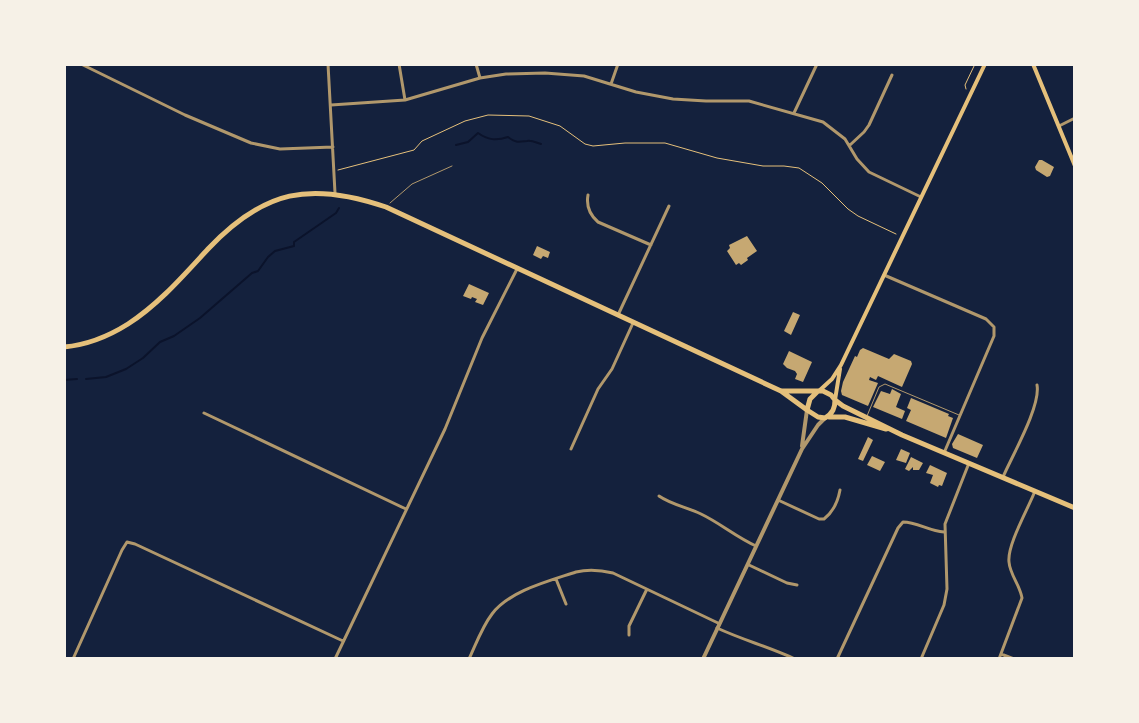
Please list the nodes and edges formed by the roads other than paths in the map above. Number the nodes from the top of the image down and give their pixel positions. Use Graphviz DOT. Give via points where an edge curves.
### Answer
graph roads {
  1 [pos="81,64"];
  2 [pos="328,64"];
  3 [pos="399,64"];
  4 [pos="476,64"];
  5 [pos="545,64"];
  6 [pos="618,64"];
  7 [pos="817,64"];
  8 [pos="983,64"];
  9 [pos="1033,64"];
  10 [pos="545,73"];
  11 [pos="892,75"];
  12 [pos="480,78"];
  13 [pos="611,84"];
  14 [pos="405,100"];
  15 [pos="331,105"];
  16 [pos="794,113"];
  17 [pos="1075,118"];
  18 [pos="1059,126"];
  19 [pos="850,145"];
  20 [pos="333,147"];
  21 [pos="452,166"];
  22 [pos="1075,166"];
  23 [pos="335,193"];
  24 [pos="588,195"];
  25 [pos="921,197"];
  26 [pos="669,206"];
  27 [pos="386,207"];
  28 [pos="651,245"];
  29 [pos="517,269"];
  30 [pos="884,275"];
  31 [pos="618,315"];
  32 [pos="633,323"];
  33 [pos="64,347"];
  34 [pos="840,367"];
  35 [pos="1037,385"];
  36 [pos="781,391"];
  37 [pos="818,392"];
  38 [pos="835,400"];
  39 [pos="807,410"];
  40 [pos="204,413"];
  41 [pos="960,416"];
  42 [pos="867,417"];
  43 [pos="826,418"];
  44 [pos="876,427"];
  45 [pos="891,430"];
  46 [pos="571,449"];
  47 [pos="802,449"];
  48 [pos="944,453"];
  49 [pos="969,463"];
  50 [pos="1003,477"];
  51 [pos="840,490"];
  52 [pos="1035,491"];
  53 [pos="659,496"];
  54 [pos="778,500"];
  55 [pos="1075,508"];
  56 [pos="407,509"];
  57 [pos="944,532"];
  58 [pos="756,546"];
  59 [pos="748,565"];
  60 [pos="556,579"];
  61 [pos="797,585"];
  62 [pos="647,589"];
  63 [pos="566,604"];
  64 [pos="719,626"];
  65 [pos="629,635"];
  66 [pos="343,641"];
  67 [pos="1000,656"];
  68 [pos="73,659"];
  69 [pos="334,659"];
  70 [pos="469,659"];
  71 [pos="703,659"];
  72 [pos="795,659"];
  73 [pos="837,659"];
  74 [pos="921,659"];
  75 [pos="1014,659"];
  1 -- 20 [label="street" via="251,143 280,149"];
  2 -- 15 [label="street"];
  3 -- 14 [label="street"];
  4 -- 12 [label="street"];
  5 -- 10 [label="street"];
  6 -- 13 [label="street"];
  7 -- 16 [label="street"];
  8 -- 25 [label="main road"];
  9 -- 18 [label="main road"];
  10 -- 12 [label="street"];
  10 -- 13 [label="street"];
  11 -- 19 [label="street" via="869,125"];
  12 -- 14 [label="street"];
  13 -- 16 [label="street" via="668,98 749,101"];
  14 -- 15 [label="street"];
  15 -- 20 [label="street"];
  16 -- 19 [label="street" via="823,122"];
  17 -- 18 [label="street"];
  18 -- 22 [label="main road"];
  19 -- 25 [label="street" via="869,172"];
  20 -- 23 [label="street"];
  21 -- 27 [label="lane" via="412,184"];
  23 -- 27 [label="main road"];
  23 -- 33 [label="main road" via="301,193 262,205 224,233 146,313 102,338"];
  24 -- 28 [label="street" via="588,208 598,222"];
  25 -- 30 [label="main road"];
  26 -- 28 [label="street"];
  27 -- 29 [label="main road"];
  28 -- 31 [label="street"];
  29 -- 31 [label="main road"];
  29 -- 56 [label="street"];
  30 -- 34 [label="main road"];
  30 -- 41 [label="street" via="993,324 994,336"];
  31 -- 32 [label="main road"];
  32 -- 36 [label="main road"];
  32 -- 46 [label="street"];
  34 -- 37 [label="main road"];
  34 -- 38 [label="main road"];
  35 -- 50 [label="street" via="1034,406"];
  36 -- 37 [label="main road"];
  36 -- 39 [label="main road"];
  37 -- 38 [label="main road" via="828,392"];
  37 -- 39 [label="main road"];
  38 -- 42 [label="main road"];
  38 -- 43 [label="main road"];
  39 -- 43 [label="main road"];
  39 -- 47 [label="street"];
  40 -- 56 [label="street"];
  41 -- 42 [label="lane" via="885,384"];
  41 -- 48 [label="street"];
  42 -- 44 [label="lane"];
  42 -- 45 [label="main road"];
  43 -- 44 [label="main road" via="845,417"];
  43 -- 47 [label="street"];
  44 -- 45 [label="main road"];
  45 -- 48 [label="main road"];
  47 -- 54 [label="street"];
  48 -- 49 [label="main road"];
  49 -- 50 [label="main road"];
  49 -- 57 [label="street"];
  50 -- 52 [label="main road"];
  51 -- 54 [label="street" via="824,519"];
  52 -- 55 [label="main road"];
  52 -- 67 [label="street" via="1010,549 1011,571 1022,598"];
  53 -- 58 [label="street"];
  54 -- 58 [label="street"];
  56 -- 66 [label="street"];
  57 -- 73 [label="street" via="903,522"];
  57 -- 74 [label="street" via="947,589"];
  58 -- 59 [label="street"];
  59 -- 61 [label="street"];
  59 -- 64 [label="street"];
  60 -- 62 [label="street" via="594,570"];
  60 -- 63 [label="street"];
  60 -- 70 [label="street" via="498,606"];
  62 -- 64 [label="street"];
  62 -- 65 [label="street"];
  64 -- 71 [label="street"];
  64 -- 72 [label="street"];
  66 -- 68 [label="street" via="127,542"];
  66 -- 69 [label="street"];
  67 -- 75 [label="street"];
}
